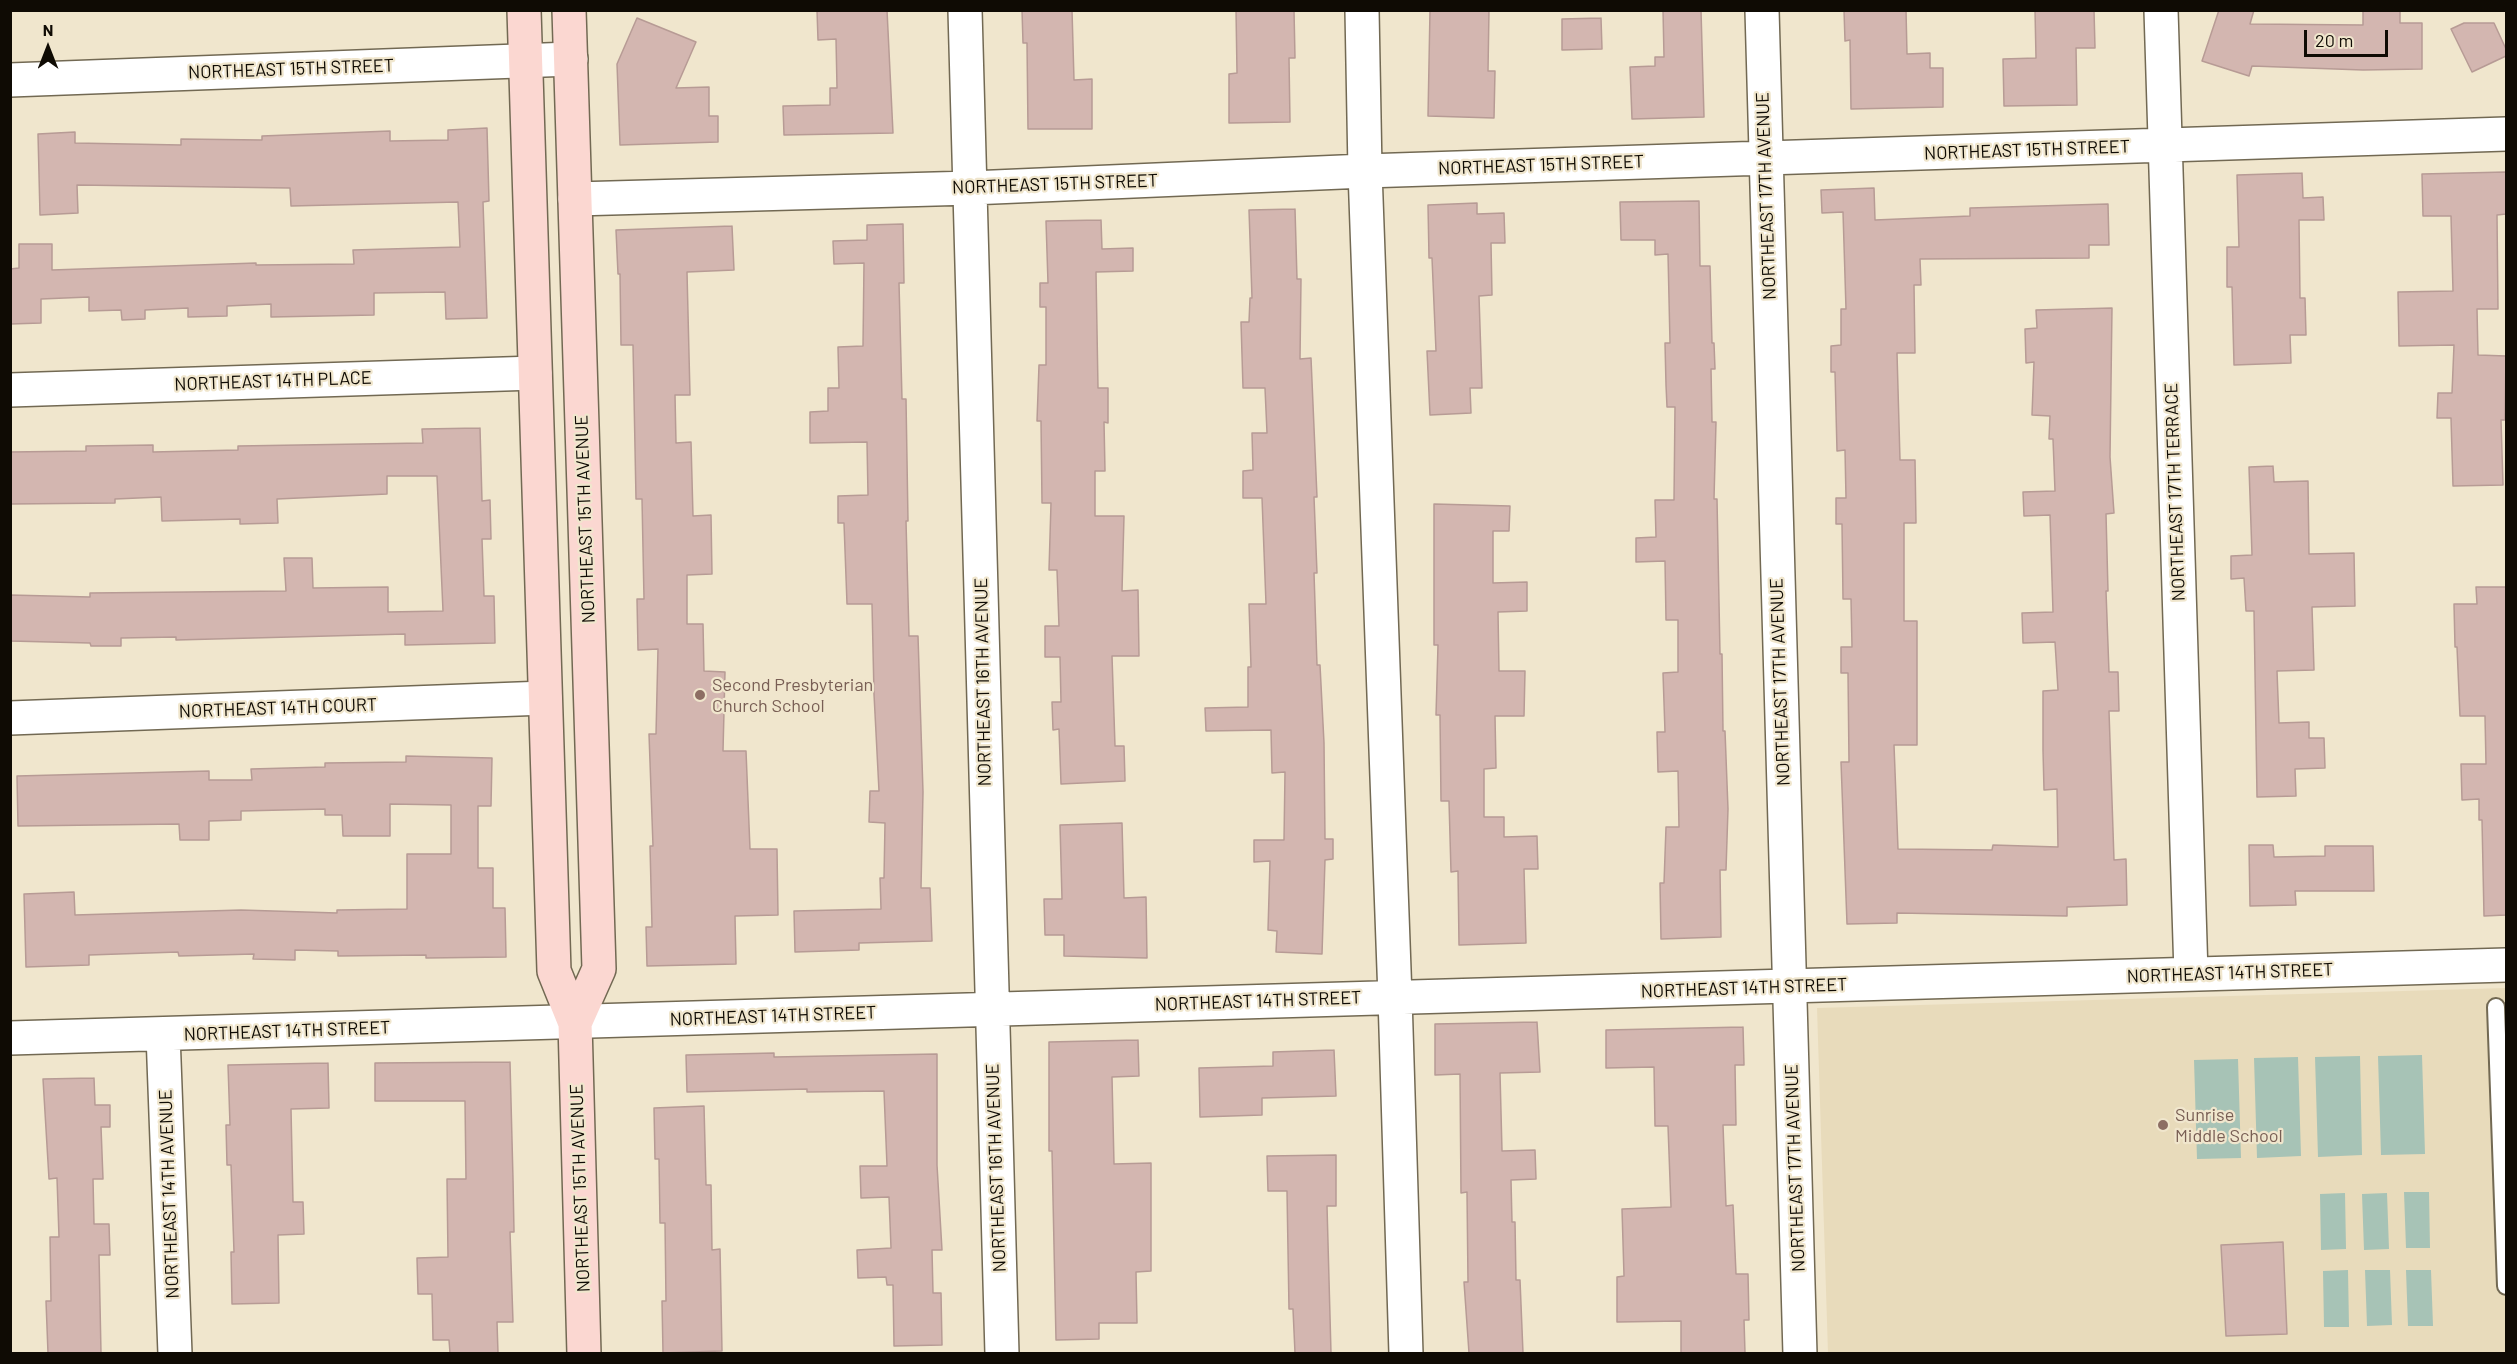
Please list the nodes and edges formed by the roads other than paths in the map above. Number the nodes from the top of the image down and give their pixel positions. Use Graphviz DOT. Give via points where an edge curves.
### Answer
graph roads {
  1 [pos="524,10"];
  2 [pos="569,10"];
  3 [pos="965,10"];
  4 [pos="1362,10"];
  5 [pos="1762,10"];
  6 [pos="2161,10"];
  7 [pos="571,59"];
  8 [pos="525,61"];
  9 [pos="10,80"];
  10 [pos="2506,134"];
  11 [pos="2164,146"];
  12 [pos="1765,158"];
  13 [pos="1365,171"];
  14 [pos="971,188"];
  15 [pos="575,199"];
  16 [pos="535,373"];
  17 [pos="10,390"];
  18 [pos="545,698"];
  19 [pos="10,718"];
  20 [pos="2506,965"];
  21 [pos="2191,974"];
  22 [pos="1789,987"];
  23 [pos="1395,997"];
  24 [pos="2496,1007"];
  25 [pos="991,1009"];
  26 [pos="575,1023"];
  27 [pos="163,1034"];
  28 [pos="10,1038"];
  29 [pos="2502,1042"];
  30 [pos="2506,1286"];
  31 [pos="175,1353"];
  32 [pos="584,1353"];
  33 [pos="1002,1353"];
  34 [pos="1406,1353"];
  35 [pos="1800,1353"];
  1 -- 8 [label="street, NORTHEAST 15TH AVENUE"];
  2 -- 7 [label="street, NORTHEAST 15TH AVENUE"];
  3 -- 14 [label="street, NORTHEAST 16TH AVENUE"];
  4 -- 13 [label="street"];
  5 -- 12 [label="street, NORTHEAST 17TH AVENUE"];
  6 -- 11 [label="street, NORTHEAST 17TH TERRACE"];
  7 -- 8 [label="street, NORTHEAST 15TH STREET"];
  7 -- 15 [label="street, NORTHEAST 15TH AVENUE"];
  8 -- 9 [label="street, NORTHEAST 15TH STREET"];
  8 -- 16 [label="street, NORTHEAST 15TH AVENUE"];
  10 -- 11 [label="street, NORTHEAST 15TH STREET"];
  11 -- 12 [label="street, NORTHEAST 15TH STREET"];
  11 -- 21 [label="street, NORTHEAST 17TH TERRACE"];
  12 -- 13 [label="street, NORTHEAST 15TH STREET"];
  12 -- 22 [label="street, NORTHEAST 17TH AVENUE"];
  13 -- 14 [label="street, NORTHEAST 15TH STREET"];
  13 -- 23 [label="street"];
  14 -- 15 [label="street, NORTHEAST 15TH STREET"];
  14 -- 25 [label="street, NORTHEAST 16TH AVENUE"];
  15 -- 26 [label="street, NORTHEAST 15TH AVENUE" via="600,969"];
  16 -- 17 [label="street, NORTHEAST 14TH PLACE"];
  16 -- 18 [label="street, NORTHEAST 15TH AVENUE"];
  18 -- 19 [label="street, NORTHEAST 14TH COURT"];
  18 -- 26 [label="street, NORTHEAST 15TH AVENUE" via="554,971"];
  20 -- 21 [label="street, NORTHEAST 14TH STREET"];
  21 -- 22 [label="street, NORTHEAST 14TH STREET"];
  22 -- 23 [label="street, NORTHEAST 14TH STREET"];
  22 -- 35 [label="street, NORTHEAST 17TH AVENUE"];
  23 -- 25 [label="street, NORTHEAST 14TH STREET"];
  23 -- 34 [label="street"];
  24 -- 29 [label="lane"];
  25 -- 26 [label="street, NORTHEAST 14TH STREET"];
  25 -- 33 [label="street, NORTHEAST 16TH AVENUE"];
  26 -- 27 [label="street, NORTHEAST 14TH STREET"];
  26 -- 32 [label="street, NORTHEAST 15TH AVENUE"];
  27 -- 28 [label="street, NORTHEAST 14TH STREET"];
  27 -- 31 [label="street, NORTHEAST 14TH AVENUE"];
  29 -- 30 [label="lane"];
}
